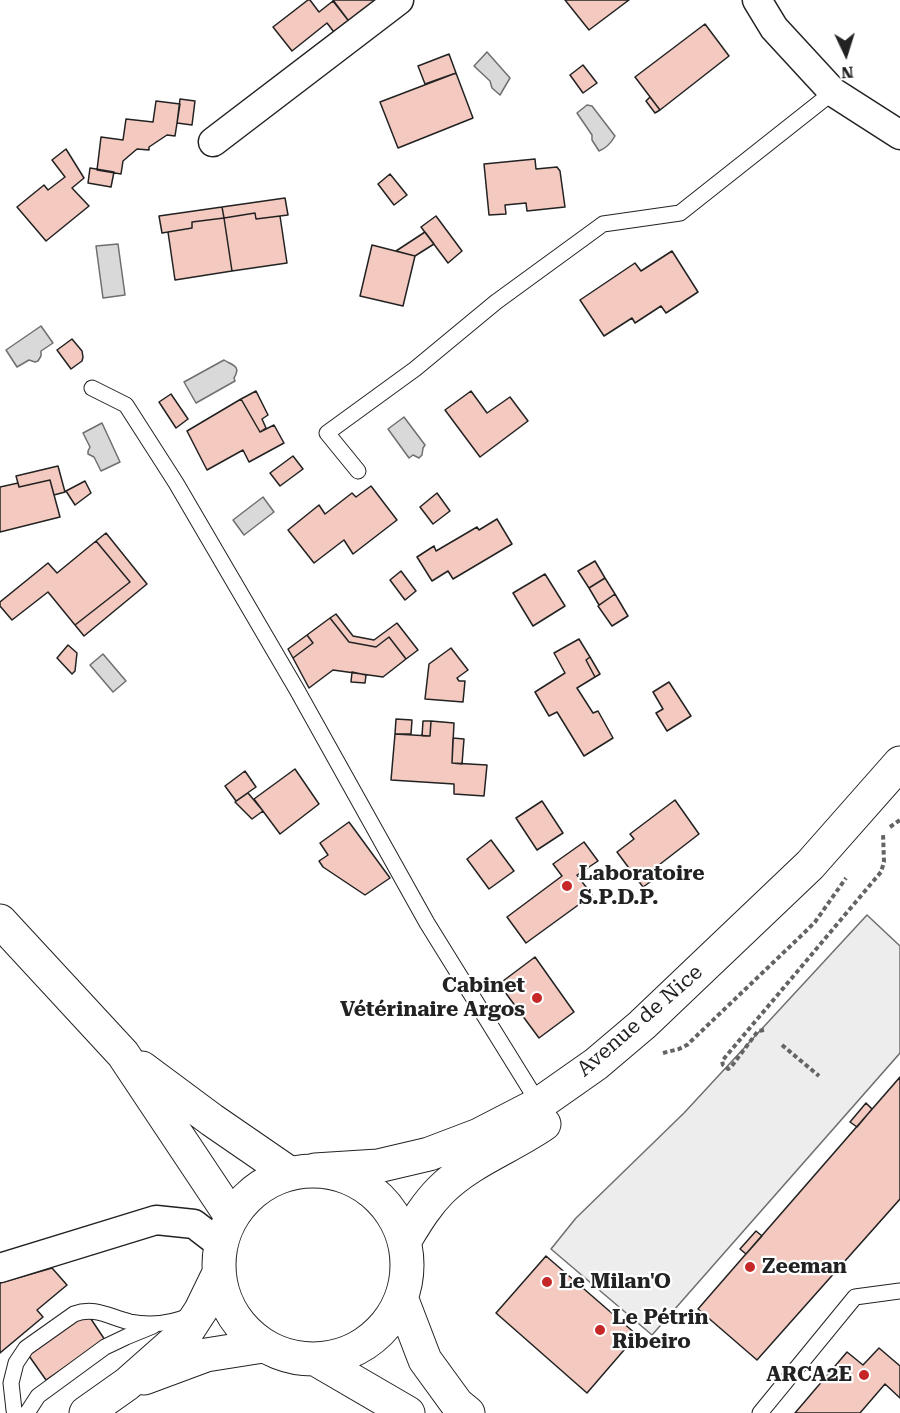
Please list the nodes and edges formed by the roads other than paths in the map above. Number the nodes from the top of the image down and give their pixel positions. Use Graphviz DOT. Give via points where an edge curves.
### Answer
graph roads {
  1 [pos="399,0"];
  2 [pos="757,0"];
  3 [pos="833,93"];
  4 [pos="900,135"];
  5 [pos="213,142"];
  6 [pos="92,388"];
  7 [pos="358,471"];
  8 [pos="900,763"];
  9 [pos="900,797"];
  10 [pos="0,921"];
  11 [pos="123,1054"];
  12 [pos="544,1112"];
  13 [pos="302,1172"];
  14 [pos="405,1240"];
  15 [pos="223,1245"];
  16 [pos="0,1268"];
  17 [pos="900,1291"];
  18 [pos="402,1300"];
  19 [pos="201,1310"];
  20 [pos="156,1325"];
  21 [pos="263,1346"];
  22 [pos="317,1360"];
  23 [pos="127,1384"];
  24 [pos="16,1413"];
  25 [pos="27,1413"];
  26 [pos="86,1413"];
  27 [pos="408,1413"];
  28 [pos="468,1413"];
  29 [pos="760,1413"];
  1 -- 5 [label="street"];
  2 -- 3 [label="street" via="774,28"];
  3 -- 4 [label="street"];
  3 -- 7 [label="lane" via="680,213 603,224 327,433"];
  6 -- 12 [label="lane" via="126,405 176,483 427,923"];
  8 -- 12 [label="main road, Avenue de Nice" via="810,865"];
  9 -- 12 [label="main road, Avenue de Nice" via="830,873 626,1063"];
  10 -- 11 [label="main road"];
  11 -- 13 [label="main road" via="212,1120"];
  11 -- 15 [label="main road"];
  12 -- 13 [label="main road, Avenue de Nice" via="429,1154 378,1166"];
  12 -- 14 [label="main road, Avenue de Nice" via="529,1134 442,1189"];
  13 -- 14 [label="main road" via="353,1179 386,1204"];
  13 -- 15 [label="main road" via="256,1189"];
  14 -- 18 [label="main road" via="408,1270"];
  15 -- 16 [label="street" via="194,1224 156,1220"];
  15 -- 19 [label="main road"];
  15 -- 21 [label="main road" via="226,1303 241,1328"];
  17 -- 29 [label="lane" via="855,1298"];
  18 -- 22 [label="main road" via="388,1323 369,1342 345,1355"];
  18 -- 28 [label="main road" via="425,1360"];
  19 -- 20 [label="lane" via="178,1321"];
  19 -- 23 [label="main road" via="188,1330"];
  20 -- 24 [label="lane" via="96,1311 74,1314 26,1348 16,1363 12,1383"];
  20 -- 25 [label="lane" via="105,1347 38,1396"];
  21 -- 22 [label="main road" via="289,1357"];
  21 -- 23 [label="main road" via="206,1355"];
  22 -- 27 [label="main road"];
  23 -- 26 [label="main road"];
}
